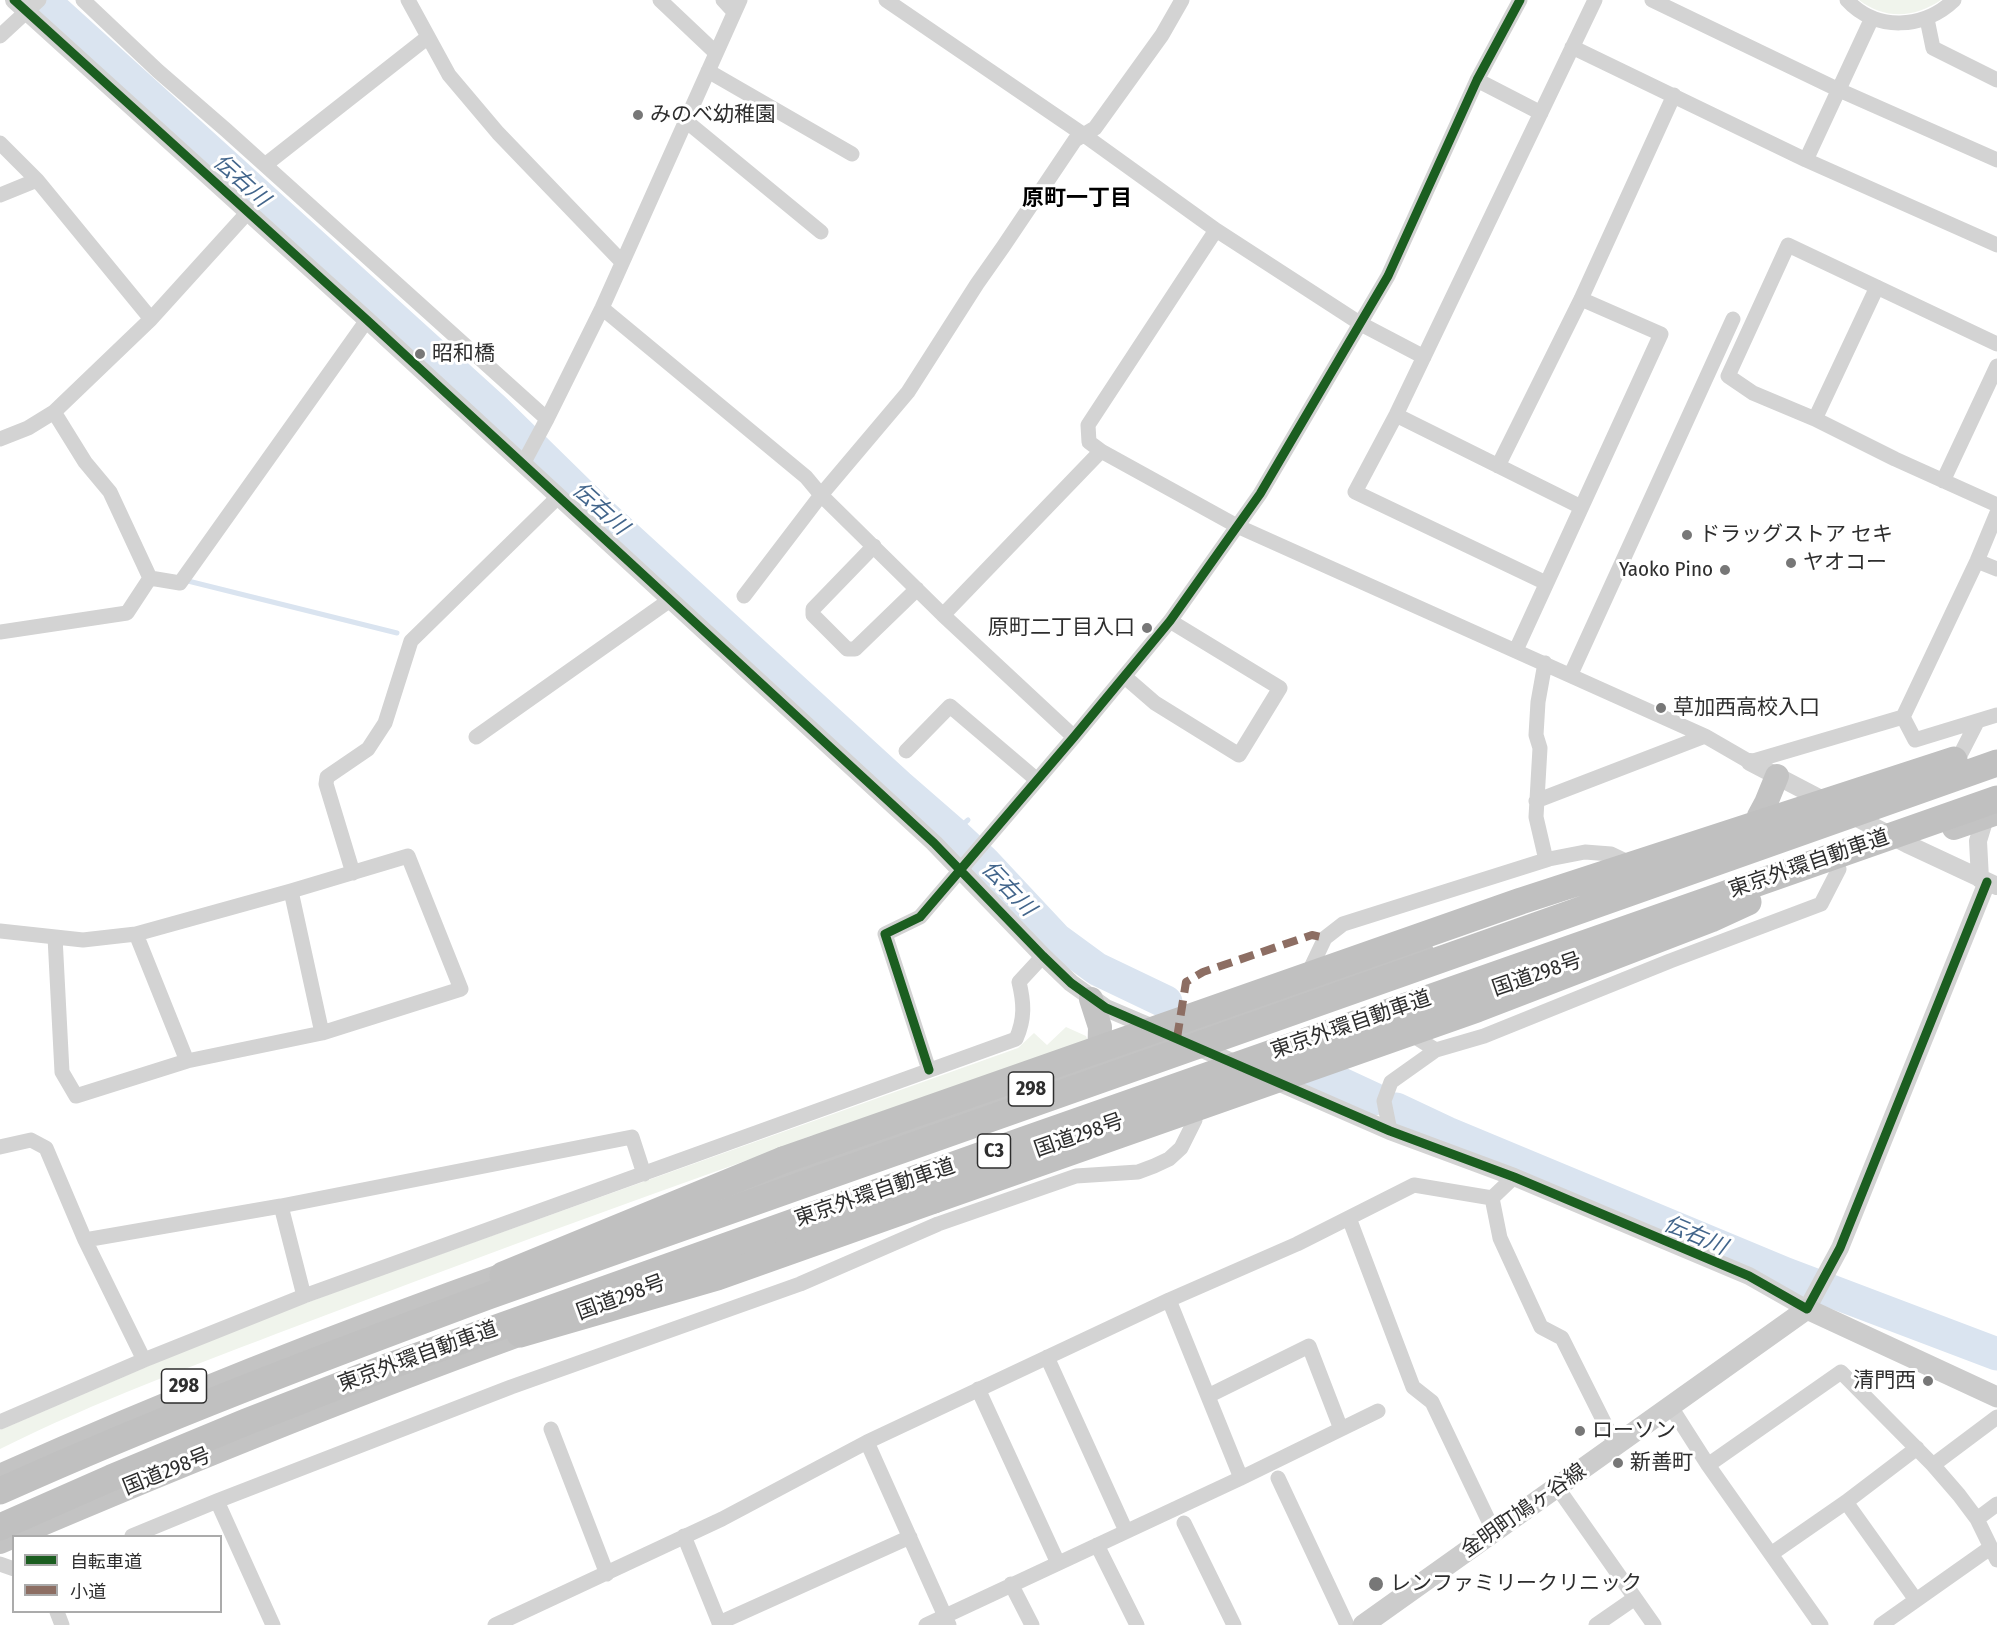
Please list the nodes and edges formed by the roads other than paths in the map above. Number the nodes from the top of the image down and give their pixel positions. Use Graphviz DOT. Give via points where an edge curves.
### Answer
graph roads {
  1 [pos="83,0"];
  2 [pos="408,0"];
  3 [pos="660,0"];
  4 [pos="723,0"];
  5 [pos="886,0"];
  6 [pos="1182,0"];
  7 [pos="1520,0"];
  8 [pos="1595,0"];
  9 [pos="1652,0"];
  10 [pos="1846,0"];
  11 [pos="1954,0"];
  12 [pos="28,4"];
  13 [pos="737,6"];
  14 [pos="1872,18"];
  15 [pos="1926,19"];
  16 [pos="0,36"];
  17 [pos="428,36"];
  18 [pos="1572,47"];
  19 [pos="716,53"];
  20 [pos="708,71"];
  21 [pos="1477,80"];
  22 [pos="1997,80"];
  23 [pos="1839,90"];
  24 [pos="1674,95"];
  25 [pos="1541,113"];
  26 [pos="686,121"];
  27 [pos="1084,135"];
  28 [pos="0,143"];
  29 [pos="852,154"];
  30 [pos="1997,159"];
  31 [pos="1806,160"];
  32 [pos="265,165"];
  33 [pos="37,180"];
  34 [pos="0,195"];
  35 [pos="248,212"];
  36 [pos="1216,230"];
  37 [pos="821,232"];
  38 [pos="1997,244"];
  39 [pos="622,262"];
  40 [pos="1877,287"];
  41 [pos="1581,299"];
  42 [pos="602,308"];
  43 [pos="151,319"];
  44 [pos="1733,319"];
  45 [pos="367,320"];
  46 [pos="1361,324"];
  47 [pos="1997,344"];
  48 [pos="1424,357"];
  49 [pos="1997,366"];
  50 [pos="54,412"];
  51 [pos="1396,416"];
  52 [pos="1815,419"];
  53 [pos="545,423"];
  54 [pos="0,439"];
  55 [pos="1101,451"];
  56 [pos="524,461"];
  57 [pos="1498,466"];
  58 [pos="1942,481"];
  59 [pos="821,495"];
  60 [pos="558,497"];
  61 [pos="1997,505"];
  62 [pos="1581,507"];
  63 [pos="1997,513"];
  64 [pos="1237,525"];
  65 [pos="874,546"];
  66 [pos="1977,561"];
  67 [pos="1997,569"];
  68 [pos="150,578"];
  69 [pos="1546,583"];
  70 [pos="917,589"];
  71 [pos="744,596"];
  72 [pos="670,600"];
  73 [pos="943,615"];
  74 [pos="1170,621"];
  75 [pos="0,632"];
  76 [pos="1516,650"];
  77 [pos="1545,663"];
  78 [pos="1571,675"];
  79 [pos="1125,677"];
  80 [pos="1997,715"];
  81 [pos="1903,717"];
  82 [pos="1977,722"];
  83 [pos="1705,736"];
  84 [pos="476,737"];
  85 [pos="1074,737"];
  86 [pos="1997,749"];
  87 [pos="906,751"];
  88 [pos="1750,762"];
  89 [pos="1997,763"];
  90 [pos="1954,765"];
  91 [pos="1777,776"];
  92 [pos="1037,780"];
  93 [pos="1536,801"];
  94 [pos="1838,807"];
  95 [pos="1993,810"];
  96 [pos="1756,835"];
  97 [pos="1912,835"];
  98 [pos="1546,860"];
  99 [pos="964,864"];
  100 [pos="1839,868"];
  101 [pos="1652,872"];
  102 [pos="353,873"];
  103 [pos="1988,882"];
  104 [pos="291,891"];
  105 [pos="0,931"];
  106 [pos="136,934"];
  107 [pos="54,937"];
  108 [pos="1043,956"];
  109 [pos="1299,995"];
  110 [pos="1091,999"];
  111 [pos="1394,1025"];
  112 [pos="322,1033"];
  113 [pos="1177,1038"];
  114 [pos="1436,1050"];
  115 [pos="187,1061"];
  116 [pos="1099,1065"];
  117 [pos="929,1070"];
  118 [pos="1258,1073"];
  119 [pos="1194,1096"];
  120 [pos="1390,1131"];
  121 [pos="0,1147"];
  122 [pos="644,1174"];
  123 [pos="1514,1177"];
  124 [pos="1492,1198"];
  125 [pos="281,1206"];
  126 [pos="1349,1218"];
  127 [pos="85,1240"];
  128 [pos="502,1275"];
  129 [pos="304,1296"];
  130 [pos="1169,1300"];
  131 [pos="1807,1310"];
  132 [pos="372,1324"];
  133 [pos="520,1334"];
  134 [pos="1047,1357"];
  135 [pos="144,1360"];
  136 [pos="393,1381"];
  137 [pos="978,1389"];
  138 [pos="1208,1396"];
  139 [pos="1997,1397"];
  140 [pos="1671,1407"];
  141 [pos="1378,1411"];
  142 [pos="1997,1417"];
  143 [pos="0,1422"];
  144 [pos="551,1429"];
  145 [pos="1341,1429"];
  146 [pos="867,1442"];
  147 [pos="1616,1446"];
  148 [pos="1917,1448"];
  149 [pos="0,1461"];
  150 [pos="1708,1465"];
  151 [pos="1933,1465"];
  152 [pos="0,1476"];
  153 [pos="1241,1478"];
  154 [pos="1278,1478"];
  155 [pos="1557,1487"];
  156 [pos="0,1491"];
  157 [pos="217,1501"];
  158 [pos="1846,1502"];
  159 [pos="1997,1504"];
  160 [pos="1977,1519"];
  161 [pos="1184,1523"];
  162 [pos="0,1527"];
  163 [pos="1126,1531"];
  164 [pos="1494,1532"];
  165 [pos="17,1535"];
  166 [pos="48,1535"];
  167 [pos="134,1535"];
  168 [pos="684,1536"];
  169 [pos="909,1537"];
  170 [pos="1097,1545"];
  171 [pos="1771,1554"];
  172 [pos="1993,1554"];
  173 [pos="1058,1563"];
  174 [pos="607,1574"];
  175 [pos="1011,1584"];
  176 [pos="1635,1598"];
  177 [pos="1916,1600"];
  178 [pos="947,1621"];
  179 [pos="720,1624"];
  180 [pos="273,1625"];
  181 [pos="495,1625"];
  182 [pos="926,1625"];
  183 [pos="1032,1625"];
  184 [pos="1137,1625"];
  185 [pos="1234,1625"];
  186 [pos="1347,1625"];
  187 [pos="1363,1625"];
  188 [pos="1596,1625"];
  189 [pos="1654,1625"];
  190 [pos="1821,1625"];
  191 [pos="1881,1625"];
  1 -- 32 [label="street"];
  2 -- 17 [label="street"];
  3 -- 19 [label="street"];
  4 -- 13 [label="street"];
  5 -- 27 [label="street"];
  6 -- 27 [label="street" via="1162,35 1095,128"];
  7 -- 21 [label="street"];
  8 -- 18 [label="street"];
  9 -- 23 [label="street"];
  10 -- 14 [label="street"];
  11 -- 15 [label="street"];
  12 -- 16 [label="street"];
  12 -- 35 [label="street"];
  13 -- 19 [label="street"];
  14 -- 15 [label="street" via="1899,24"];
  14 -- 23 [label="street"];
  15 -- 22 [label="street" via="1933,48"];
  17 -- 32 [label="street"];
  17 -- 39 [label="street" via="449,75 498,133"];
  18 -- 24 [label="street"];
  18 -- 25 [label="street"];
  19 -- 20 [label="street"];
  20 -- 26 [label="street"];
  20 -- 29 [label="street"];
  21 -- 25 [label="street"];
  21 -- 46 [label="street" via="1388,276"];
  23 -- 30 [label="street"];
  23 -- 31 [label="street"];
  24 -- 31 [label="street"];
  24 -- 41 [label="street"];
  25 -- 48 [label="street"];
  26 -- 37 [label="street"];
  26 -- 39 [label="street"];
  27 -- 36 [label="street"];
  27 -- 59 [label="street" via="1075,140 976,284 908,392"];
  28 -- 33 [label="street"];
  31 -- 38 [label="street"];
  32 -- 53 [label="street"];
  33 -- 34 [label="street"];
  33 -- 43 [label="street"];
  35 -- 43 [label="street"];
  35 -- 45 [label="street"];
  36 -- 46 [label="street"];
  36 -- 55 [label="street" via="1089,425 1089,442"];
  39 -- 42 [label="street"];
  40 -- 47 [label="street"];
  40 -- 52 [label="street"];
  40 -- 52 [label="street" via="1788,245 1728,376 1753,393"];
  41 -- 57 [label="street"];
  41 -- 62 [label="street" via="1661,334"];
  42 -- 53 [label="street"];
  42 -- 59 [label="street" via="806,477"];
  43 -- 50 [label="street"];
  44 -- 78 [label="street"];
  45 -- 56 [label="street"];
  45 -- 68 [label="street" via="180,583"];
  46 -- 48 [label="street"];
  46 -- 64 [label="street" via="1260,494"];
  48 -- 51 [label="street"];
  49 -- 58 [label="street"];
  50 -- 54 [label="street"];
  50 -- 68 [label="street" via="85,462 110,492"];
  51 -- 57 [label="street"];
  51 -- 69 [label="street" via="1355,492"];
  52 -- 58 [label="street"];
  53 -- 56 [label="street"];
  55 -- 64 [label="street"];
  55 -- 73 [label="street"];
  56 -- 60 [label="street"];
  57 -- 62 [label="street"];
  58 -- 61 [label="street"];
  59 -- 65 [label="street"];
  59 -- 71 [label="street"];
  60 -- 72 [label="street"];
  60 -- 102 [label="street" via="411,641 385,723 368,749 327,777"];
  62 -- 69 [label="street"];
  63 -- 66 [label="street"];
  64 -- 74 [label="street"];
  64 -- 76 [label="street"];
  65 -- 70 [label="street"];
  65 -- 70 [label="street" via="813,609 813,615 847,649 855,649"];
  66 -- 67 [label="street"];
  66 -- 81 [label="street"];
  68 -- 75 [label="street" via="127,613"];
  69 -- 76 [label="street"];
  70 -- 73 [label="street"];
  72 -- 84 [label="street"];
  72 -- 99 [label="street"];
  73 -- 85 [label="street"];
  74 -- 79 [label="street"];
  74 -- 79 [label="street" via="1280,688 1239,755 1155,703"];
  76 -- 77 [label="street"];
  77 -- 78 [label="street"];
  77 -- 93 [label="street" via="1538,702"];
  78 -- 83 [label="street"];
  79 -- 85 [label="street"];
  80 -- 82 [label="street"];
  81 -- 82 [label="street" via="1915,740"];
  81 -- 88 [label="street"];
  82 -- 90 [label="street"];
  83 -- 88 [label="street"];
  83 -- 93 [label="street"];
  85 -- 92 [label="street"];
  86 -- 90 [label="highway, 298"];
  86 -- 128 [label="highway, bridge" via="1908,774 1521,901 783,1160"];
  87 -- 92 [label="street" via="950,706"];
  88 -- 91 [label="street"];
  89 -- 156 [label="highway, 東京外環自動車道 / C3, bridge" via="488,1296 288,1370"];
  90 -- 94 [label="highway, 298"];
  91 -- 94 [label="street"];
  91 -- 96 [label="highway" via="1759,816"];
  92 -- 99 [label="street"];
  93 -- 98 [label="street"];
  94 -- 96 [label="highway, 298"];
  94 -- 97 [label="street"];
  95 -- 97 [label="highway, 東京外環自動車道 / C3, bridge"];
  95 -- 103 [label="street" via="1978,841"];
  96 -- 101 [label="highway, 298"];
  97 -- 100 [label="highway, 国道298号"];
  97 -- 103 [label="street"];
  97 -- 133 [label="highway, bridge" via="1712,919 1477,1009 717,1277"];
  97 -- 162 [label="highway, 東京外環自動車道 / C3, bridge" via="1035,1136 387,1367 246,1422"];
  98 -- 101 [label="street" via="1585,852 1611,854"];
  98 -- 109 [label="street" via="1343,924 1325,938"];
  99 -- 108 [label="street"];
  99 -- 117 [label="street" via="920,917 885,934"];
  100 -- 111 [label="highway, 国道298号"];
  100 -- 114 [label="street" via="1821,904 1484,1036"];
  101 -- 109 [label="highway, 298"];
  102 -- 104 [label="street"];
  102 -- 112 [label="street" via="408,856 461,988"];
  103 -- 131 [label="street" via="1833,1262"];
  104 -- 106 [label="street"];
  104 -- 112 [label="street"];
  105 -- 107 [label="street"];
  106 -- 107 [label="street" via="83,940"];
  106 -- 115 [label="street"];
  107 -- 115 [label="street" via="62,1072 76,1096"];
  108 -- 110 [label="street"];
  108 -- 117 [label="street" via="1019,982 1023,1025 1016,1039"];
  109 -- 113 [label="highway, 298"];
  110 -- 113 [label="street"];
  110 -- 116 [label="highway" via="1100,1027"];
  111 -- 114 [label="street"];
  111 -- 118 [label="highway, 国道298号"];
  112 -- 115 [label="street"];
  113 -- 116 [label="highway, 298"];
  113 -- 118 [label="street"];
  114 -- 120 [label="street" via="1391,1082 1384,1101"];
  116 -- 128 [label="highway, 298"];
  117 -- 122 [label="street"];
  118 -- 119 [label="highway, 国道298号"];
  118 -- 120 [label="street"];
  119 -- 133 [label="highway, 国道298号"];
  119 -- 157 [label="street" via="1195,1120 1189,1135 1169,1159 1154,1166 1138,1172 1076,1176 938,1224 800,1284 511,1387"];
  120 -- 123 [label="street"];
  121 -- 127 [label="street" via="31,1140 46,1148"];
  122 -- 125 [label="street" via="632,1137"];
  122 -- 129 [label="street"];
  123 -- 124 [label="street"];
  123 -- 131 [label="street" via="1749,1276"];
  124 -- 126 [label="street" via="1414,1185"];
  124 -- 147 [label="street" via="1500,1238 1541,1327 1562,1338"];
  125 -- 127 [label="street"];
  125 -- 129 [label="street"];
  126 -- 130 [label="street"];
  126 -- 164 [label="street" via="1413,1387 1432,1402"];
  127 -- 135 [label="street"];
  128 -- 132 [label="highway, 298"];
  129 -- 135 [label="street"];
  130 -- 134 [label="street"];
  130 -- 138 [label="street"];
  131 -- 139 [label="main road"];
  131 -- 140 [label="main road, 金明町鳩ヶ谷線"];
  132 -- 149 [label="highway, 298" via="219,1373"];
  132 -- 152 [label="highway, 298" via="173,1401"];
  133 -- 136 [label="highway, 国道298号"];
  134 -- 137 [label="street"];
  134 -- 163 [label="street"];
  135 -- 143 [label="street"];
  136 -- 165 [label="highway, 国道298号"];
  136 -- 166 [label="highway"];
  137 -- 146 [label="street"];
  137 -- 173 [label="street"];
  138 -- 145 [label="street" via="1309,1346"];
  138 -- 153 [label="street"];
  140 -- 147 [label="main road, 金明町鳩ヶ谷線"];
  140 -- 150 [label="street"];
  141 -- 145 [label="street"];
  142 -- 151 [label="street"];
  144 -- 174 [label="street"];
  145 -- 153 [label="street"];
  146 -- 168 [label="street"];
  146 -- 169 [label="street"];
  147 -- 155 [label="main road, 金明町鳩ヶ谷線"];
  148 -- 150 [label="street" via="1841,1372"];
  148 -- 151 [label="street"];
  148 -- 158 [label="street"];
  150 -- 171 [label="street"];
  151 -- 160 [label="street"];
  153 -- 163 [label="street"];
  154 -- 186 [label="street"];
  155 -- 164 [label="main road, 金明町鳩ヶ谷線"];
  155 -- 176 [label="street"];
  157 -- 167 [label="street"];
  157 -- 180 [label="street"];
  158 -- 171 [label="street"];
  158 -- 177 [label="street"];
  159 -- 160 [label="street"];
  160 -- 172 [label="street"];
  161 -- 185 [label="street"];
  163 -- 170 [label="street"];
  164 -- 187 [label="main road, 金明町鳩ヶ谷線"];
  168 -- 174 [label="street"];
  168 -- 179 [label="street"];
  169 -- 178 [label="street"];
  169 -- 179 [label="street"];
  170 -- 173 [label="street"];
  170 -- 184 [label="street"];
  171 -- 190 [label="street"];
  172 -- 177 [label="street"];
  173 -- 175 [label="street"];
  174 -- 181 [label="street"];
  175 -- 178 [label="street"];
  175 -- 183 [label="street"];
  176 -- 188 [label="street"];
  176 -- 189 [label="street"];
  177 -- 191 [label="street"];
  178 -- 182 [label="street"];
}
